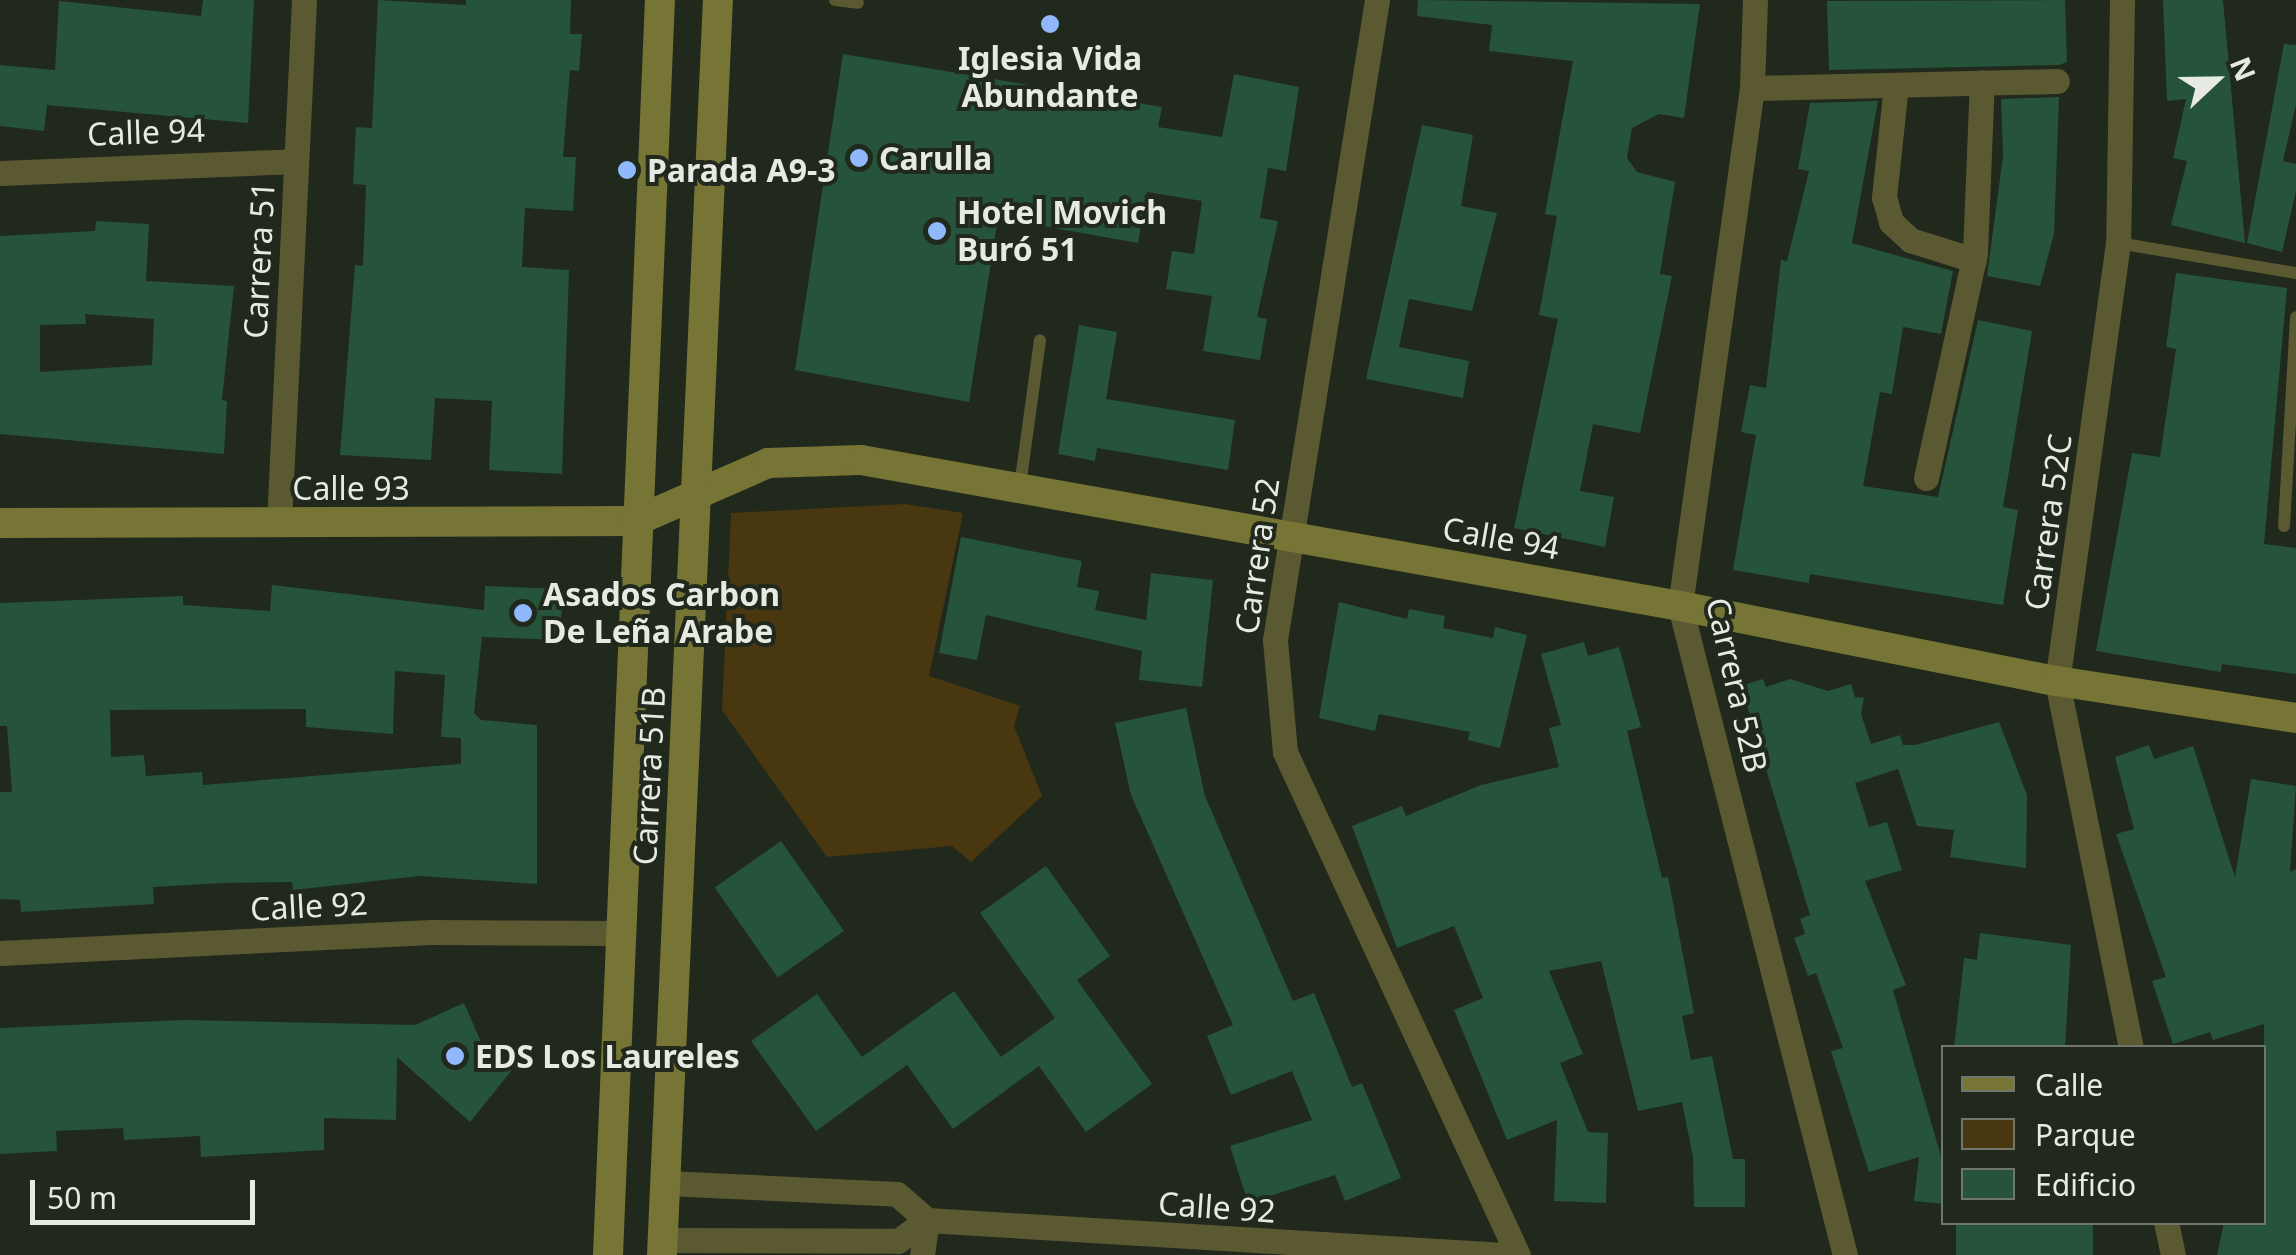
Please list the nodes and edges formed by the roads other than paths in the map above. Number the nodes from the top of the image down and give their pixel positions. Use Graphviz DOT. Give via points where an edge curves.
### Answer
graph roads {
  1 [pos="304,0"];
  2 [pos="660,0"];
  3 [pos="718,0"];
  4 [pos="835,0"];
  5 [pos="1377,0"];
  6 [pos="1755,0"];
  7 [pos="2122,0"];
  8 [pos="858,3"];
  9 [pos="2058,80"];
  10 [pos="1982,82"];
  11 [pos="1896,84"];
  12 [pos="1752,88"];
  13 [pos="296,160"];
  14 [pos="0,174"];
  15 [pos="2118,243"];
  16 [pos="1974,260"];
  17 [pos="2296,273"];
  18 [pos="2296,317"];
  19 [pos="1040,340"];
  20 [pos="1926,478"];
  21 [pos="1020,489"];
  22 [pos="696,494"];
  23 [pos="636,521"];
  24 [pos="0,523"];
  25 [pos="279,524"];
  26 [pos="2284,526"];
  27 [pos="1290,535"];
  28 [pos="1680,606"];
  29 [pos="2057,681"];
  30 [pos="2296,718"];
  31 [pos="622,933"];
  32 [pos="0,954"];
  33 [pos="2130,1045"];
  34 [pos="666,1183"];
  35 [pos="927,1220"];
  36 [pos="2167,1225"];
  37 [pos="662,1247"];
  38 [pos="1222,1248"];
  39 [pos="608,1255"];
  40 [pos="922,1255"];
  41 [pos="1504,1255"];
  42 [pos="1518,1255"];
  43 [pos="1845,1255"];
  44 [pos="2173,1255"];
  1 -- 13 [label="street, Carrera 51"];
  2 -- 23 [label="main road, Carrera 51B"];
  3 -- 22 [label="main road, Carrera 51B"];
  4 -- 8 [label="lane"];
  5 -- 27 [label="street, Carrera 52"];
  6 -- 12 [label="street, Carrera 52B"];
  7 -- 15 [label="street, Carrera 52C"];
  9 -- 10 [label="street"];
  10 -- 11 [label="street"];
  10 -- 16 [label="street"];
  11 -- 12 [label="street"];
  11 -- 16 [label="street" via="1884,197 1892,222 1910,240"];
  12 -- 28 [label="street, Carrera 52B"];
  13 -- 14 [label="street, Calle 94"];
  13 -- 25 [label="street, Carrera 51"];
  15 -- 17 [label="lane"];
  15 -- 29 [label="street, Carrera 52C"];
  16 -- 20 [label="street"];
  18 -- 26 [label="lane"];
  19 -- 21 [label="lane"];
  21 -- 22 [label="main road, Calle 94" via="860,460 768,463"];
  21 -- 27 [label="main road, Calle 94"];
  22 -- 23 [label="main road, Calle 93"];
  22 -- 34 [label="main road, Carrera 51B"];
  23 -- 25 [label="main road, Calle 93"];
  23 -- 31 [label="main road, Carrera 51B"];
  24 -- 25 [label="main road, Calle 93"];
  27 -- 28 [label="main road, Calle 94"];
  27 -- 42 [label="street, Carrera 52" via="1275,640 1284,752"];
  28 -- 29 [label="main road, Calle 94"];
  28 -- 43 [label="street, Carrera 52B"];
  29 -- 30 [label="main road, Calle 94"];
  29 -- 33 [label="street, Carrera 52C"];
  31 -- 32 [label="street, Calle 92" via="431,932"];
  31 -- 39 [label="main road, Carrera 51B"];
  34 -- 35 [label="street, Calle 92" via="897,1194"];
  34 -- 37 [label="main road, Carrera 51B"];
  35 -- 37 [label="street, Calle 92" via="898,1241"];
  35 -- 38 [label="street, Calle 92"];
  35 -- 40 [label="street"];
  36 -- 44 [label="street"];
  38 -- 41 [label="street, Calle 92"];
}
